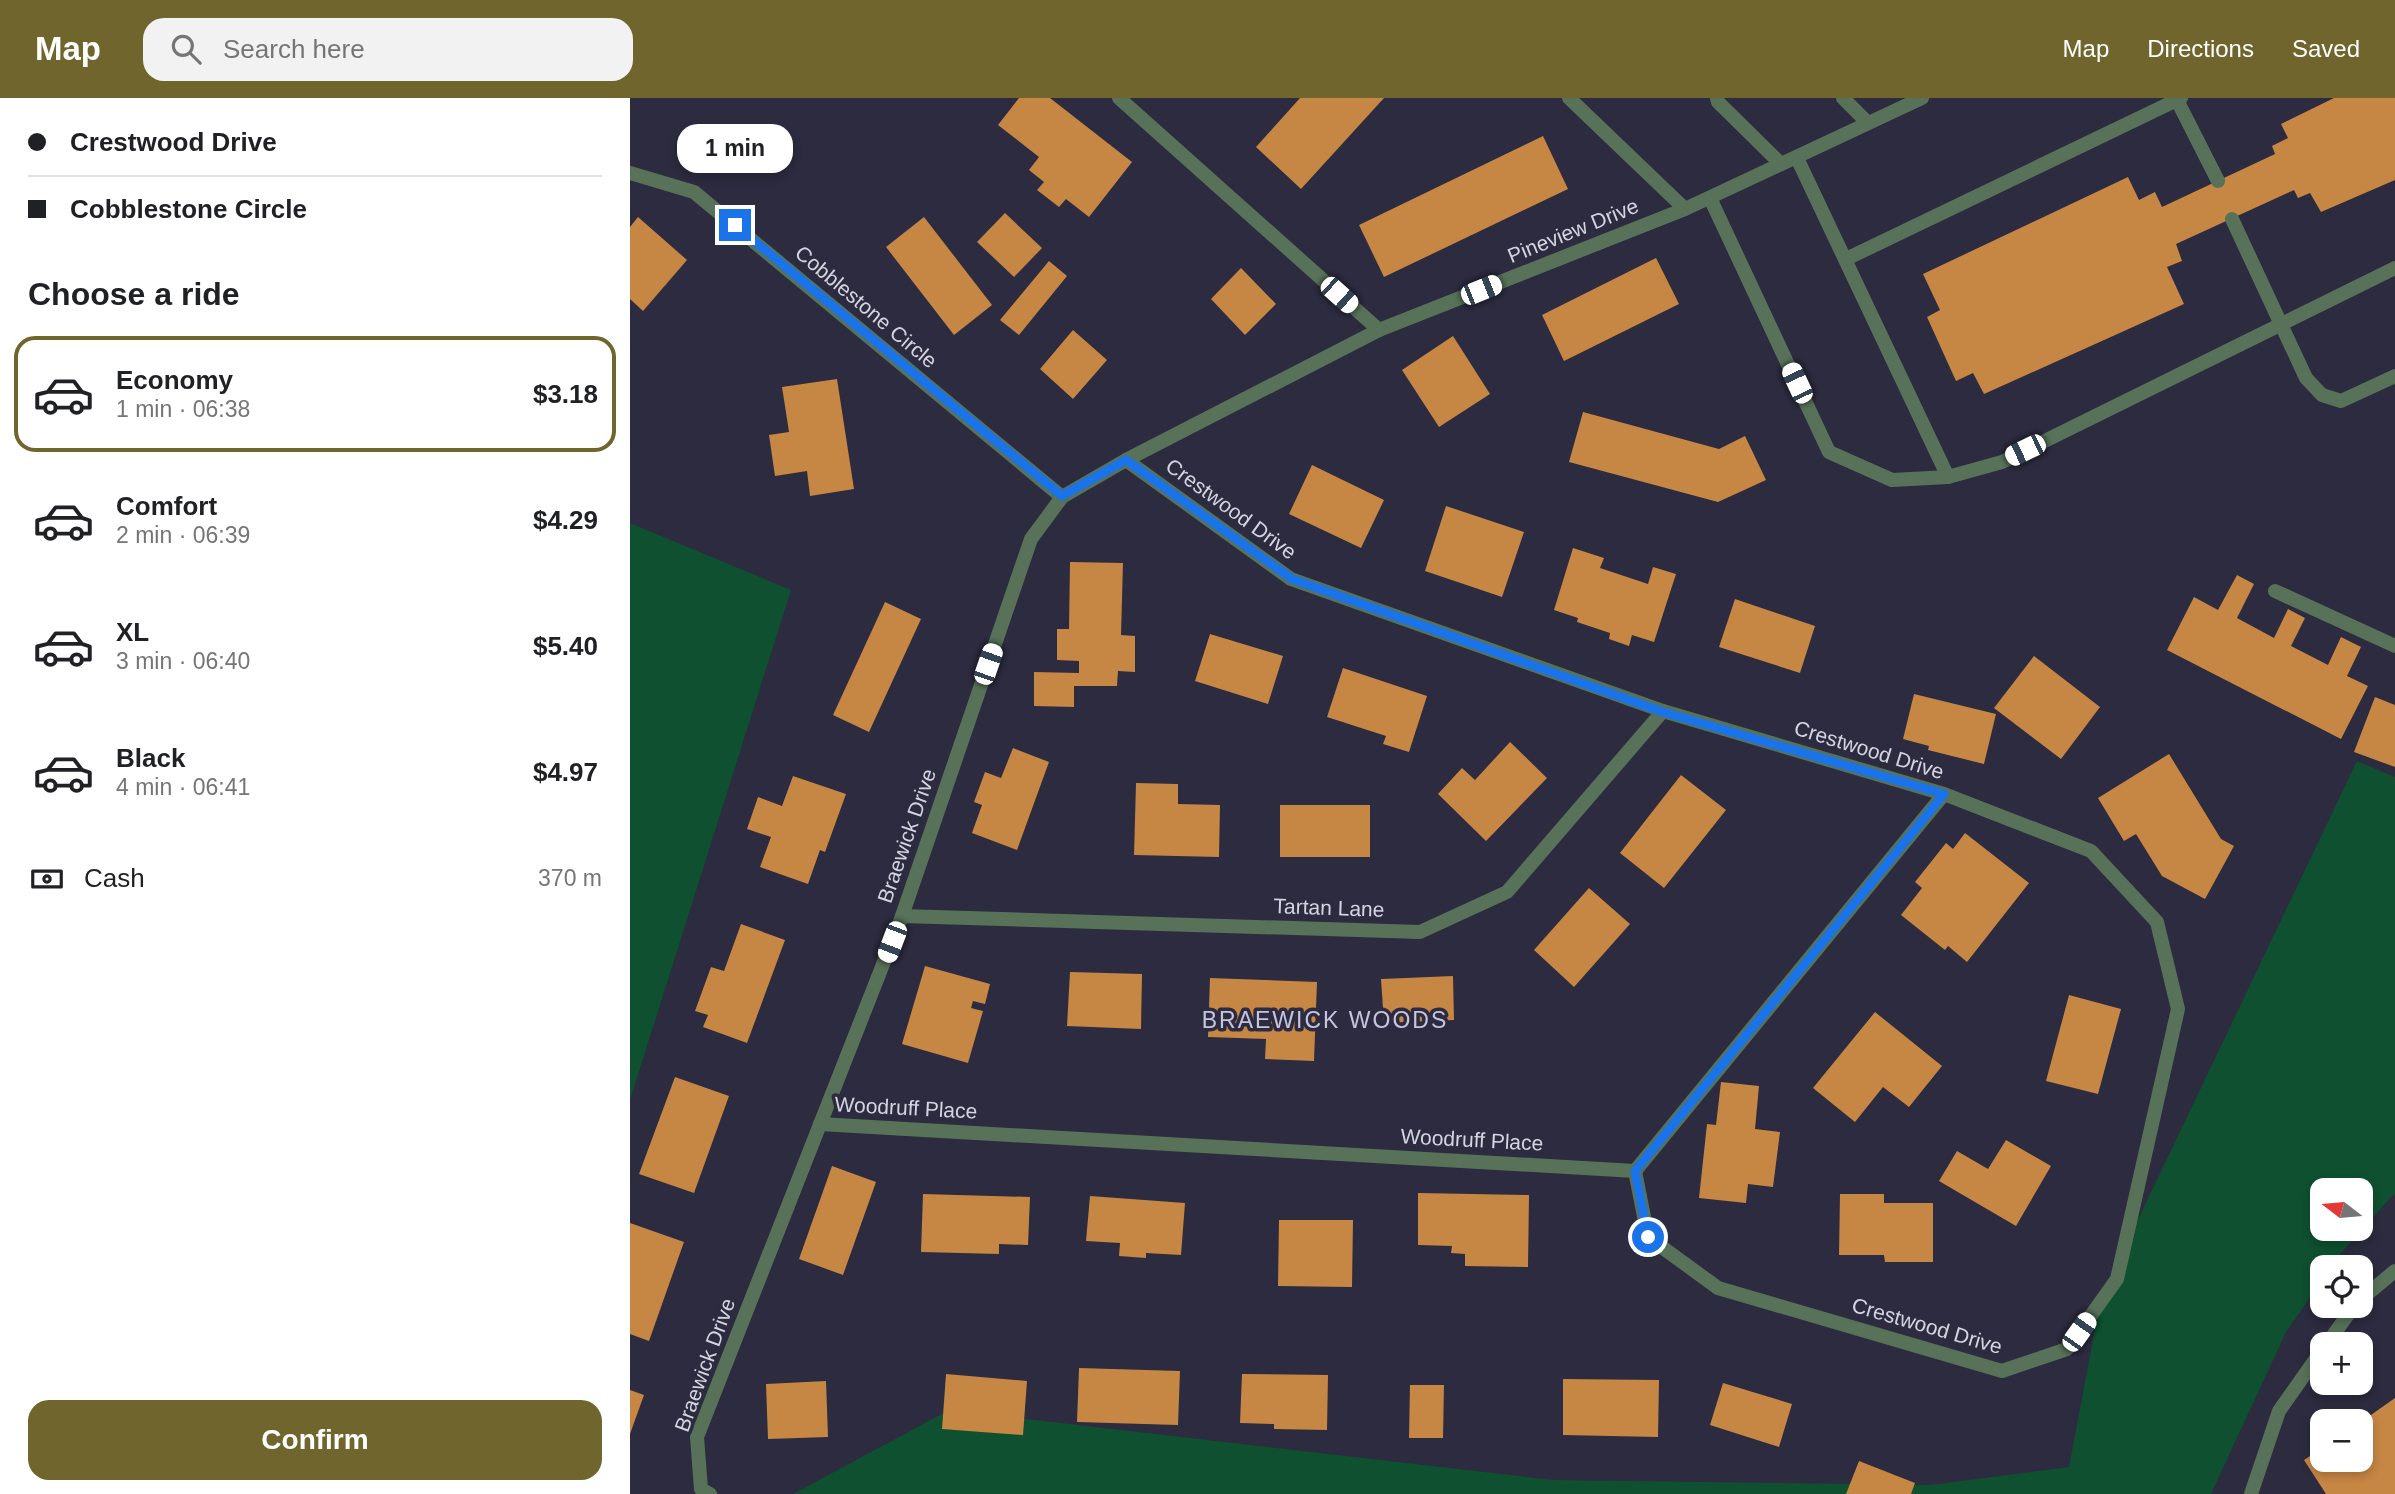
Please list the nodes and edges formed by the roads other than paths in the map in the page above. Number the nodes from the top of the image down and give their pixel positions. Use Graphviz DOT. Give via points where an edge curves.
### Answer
graph roads {
  1 [pos="1119,98"];
  2 [pos="1569,98"];
  3 [pos="1717,98"];
  4 [pos="1843,98"];
  5 [pos="1922,98"];
  6 [pos="2178,99"];
  7 [pos="1868,123"];
  8 [pos="1797,158"];
  9 [pos="1781,164"];
  10 [pos="630,173"];
  11 [pos="2218,181"];
  12 [pos="1710,198"];
  13 [pos="1685,209"];
  14 [pos="2232,219"];
  15 [pos="1846,259"];
  16 [pos="2395,268"];
  17 [pos="2280,324"];
  18 [pos="1379,330"];
  19 [pos="2395,376"];
  20 [pos="1126,460"];
  21 [pos="1948,477"];
  22 [pos="1062,496"];
  23 [pos="2275,591"];
  24 [pos="2395,646"];
  25 [pos="1663,712"];
  26 [pos="1944,794"];
  27 [pos="902,916"];
  28 [pos="820,1124"];
  29 [pos="1635,1171"];
  30 [pos="2395,1271"];
  31 [pos="2373,1289"];
  32 [pos="2310,1367"];
  33 [pos="710,1494"];
  34 [pos="2251,1494"];
  1 -- 18 [label="street"];
  2 -- 13 [label="street"];
  3 -- 9 [label="street"];
  4 -- 7 [label="street"];
  5 -- 7 [label="street, Pineview Drive"];
  6 -- 11 [label="street"];
  6 -- 15 [label="street"];
  7 -- 8 [label="street, Pineview Drive"];
  8 -- 9 [label="street, Pineview Drive"];
  8 -- 15 [label="street"];
  9 -- 12 [label="street, Pineview Drive"];
  10 -- 22 [label="street, Cobblestone Circle" via="694,192"];
  12 -- 13 [label="street, Pineview Drive"];
  12 -- 21 [label="street" via="1829,452 1892,480"];
  13 -- 18 [label="street, Pineview Drive"];
  14 -- 17 [label="street"];
  15 -- 21 [label="street"];
  16 -- 17 [label="street"];
  17 -- 19 [label="street" via="2306,378 2322,395 2340,401"];
  17 -- 21 [label="street" via="2002,461"];
  18 -- 20 [label="street, Pineview Drive"];
  20 -- 22 [label="street, Braewick Drive"];
  20 -- 25 [label="street, Crestwood Drive" via="1292,579"];
  22 -- 27 [label="street, Braewick Drive" via="1031,539"];
  23 -- 24 [label="street"];
  25 -- 26 [label="street, Crestwood Drive"];
  25 -- 27 [label="street, Tartan Lane" via="1507,892 1420,932"];
  26 -- 29 [label="street"];
  26 -- 29 [label="street, Crestwood Drive" via="2091,851 2157,922 2178,1009 2117,1279 2067,1349 2003,1371 1718,1288 1648,1237"];
  27 -- 28 [label="street, Braewick Drive"];
  28 -- 29 [label="street, Woodruff Place"];
  28 -- 33 [label="street, Braewick Drive" via="697,1437 701,1489"];
  30 -- 31 [label="street"];
  32 -- 34 [label="street" via="2279,1411"];
}
